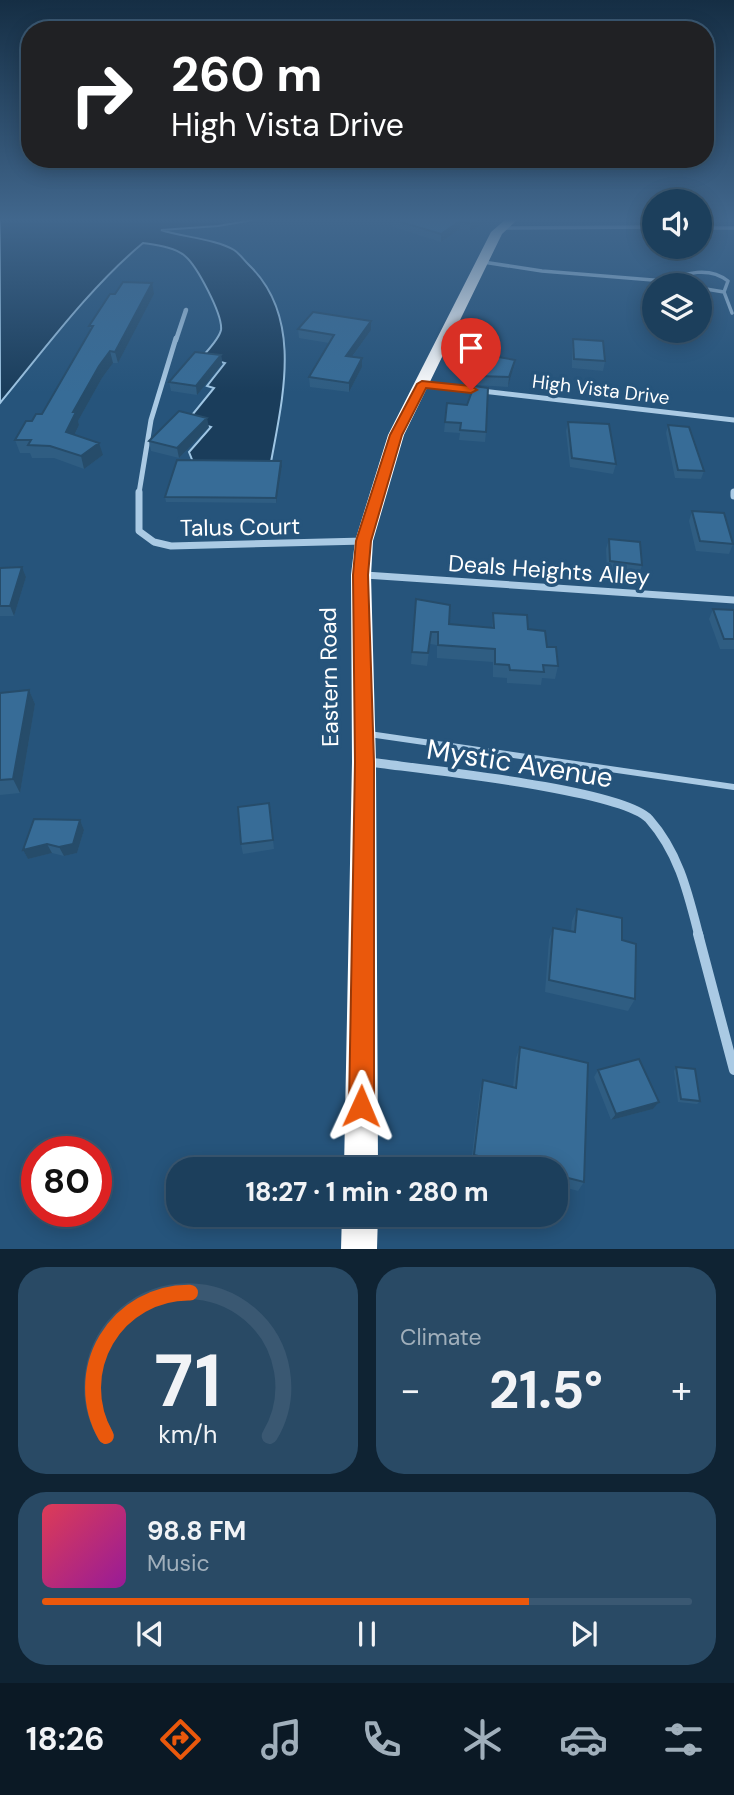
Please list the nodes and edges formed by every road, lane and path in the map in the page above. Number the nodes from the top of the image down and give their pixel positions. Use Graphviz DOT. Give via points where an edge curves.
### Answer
graph roads {
  1 [pos="474,277"];
  2 [pos="619,277"];
  3 [pos="722,277"];
  4 [pos="642,279"];
  5 [pos="712,290"];
  6 [pos="724,292"];
  7 [pos="186,310"];
  8 [pos="732,313"];
  9 [pos="422,384"];
  10 [pos="734,420"];
  11 [pos="363,541"];
  12 [pos="361,575"];
  13 [pos="734,600"];
  14 [pos="362,733"];
  15 [pos="364,762"];
  16 [pos="734,787"];
  17 [pos="734,1070"];
  18 [pos="361,1157"];
  19 [pos="360,1227"];
  20 [pos="359,1249"];
  1 -- 9 [label="highway, Eastern Road"];
  2 -- 4 [label="lane"];
  3 -- 6 [label="lane" via="727,281"];
  5 -- 6 [label="lane"];
  6 -- 8 [label="lane"];
  7 -- 11 [label="street, Talus Court" via="145,448 136,511 139,531 153,542 171,546"];
  9 -- 10 [label="street, High Vista Drive"];
  9 -- 11 [label="highway, Eastern Road" via="396,435"];
  11 -- 12 [label="highway, Eastern Road"];
  12 -- 13 [label="street, Deals Heights Alley"];
  12 -- 14 [label="highway, Eastern Road"];
  14 -- 15 [label="highway, Eastern Road"];
  14 -- 16 [label="lane"];
  15 -- 17 [label="street, Mystic Avenue" via="547,787 624,804 647,817 674,854 684,879"];
  15 -- 18 [label="highway, Eastern Road"];
  19 -- 20 [label="highway"];
}
